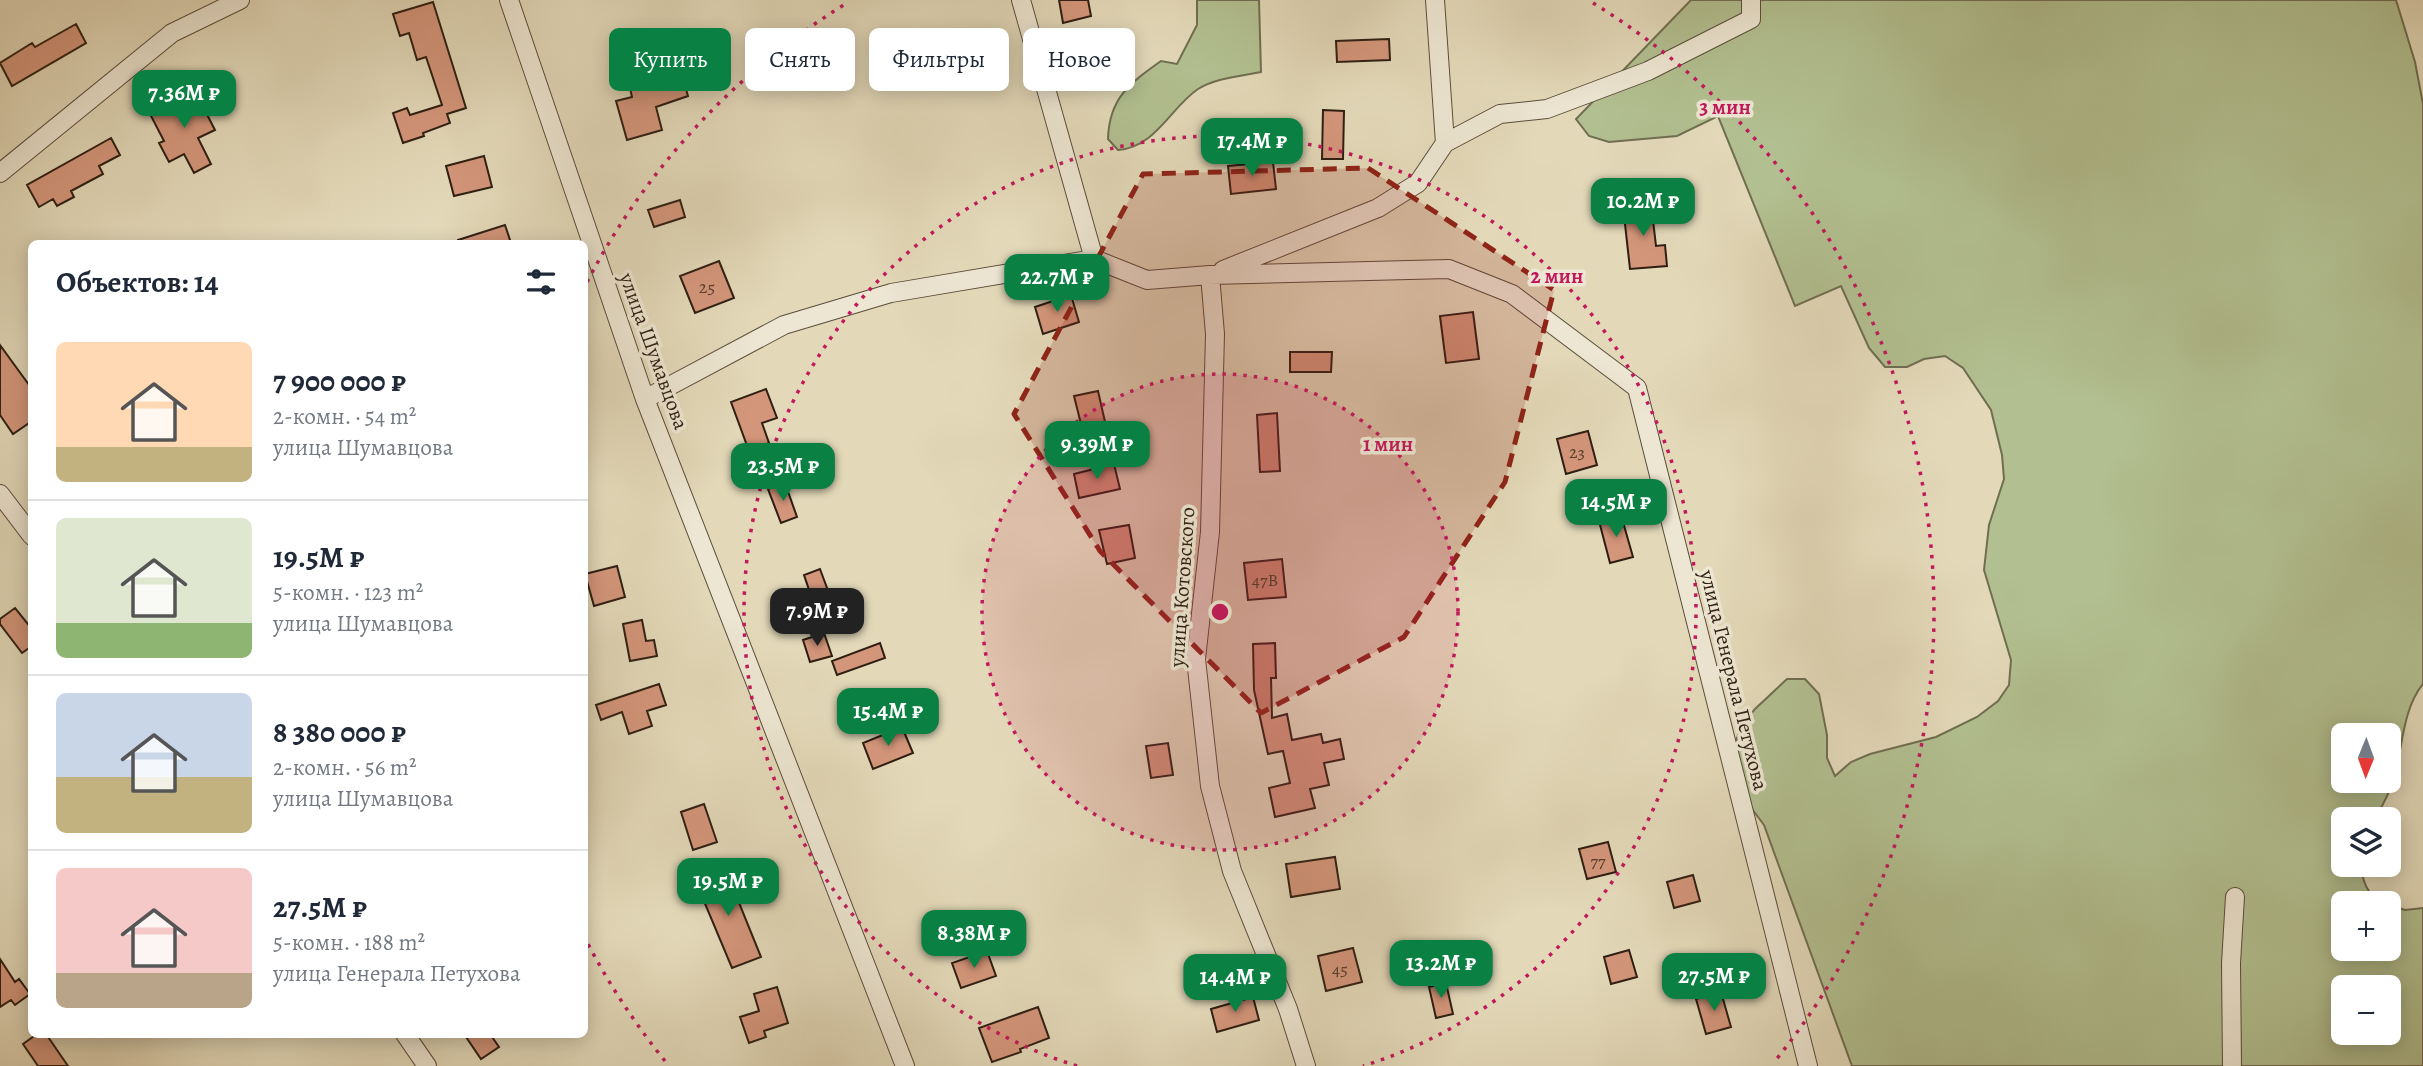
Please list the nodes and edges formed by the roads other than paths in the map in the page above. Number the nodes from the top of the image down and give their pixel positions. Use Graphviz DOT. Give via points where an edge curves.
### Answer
graph roads {
  1 [pos="240,0"];
  2 [pos="509,0"];
  3 [pos="1021,0"];
  4 [pos="1435,0"];
  5 [pos="1751,0"];
  6 [pos="1444,143"];
  7 [pos="0,173"];
  8 [pos="1094,259"];
  9 [pos="1210,275"];
  10 [pos="645,399"];
  11 [pos="0,494"];
  12 [pos="28,531"];
  13 [pos="2235,897"];
  14 [pos="408,1038"];
  15 [pos="427,1066"];
  16 [pos="905,1066"];
  17 [pos="1306,1066"];
  18 [pos="1808,1066"];
  19 [pos="2232,1066"];
  1 -- 7 [label="street" via="172,33"];
  2 -- 10 [label="street, улица Шумавцова"];
  3 -- 8 [label="street"];
  4 -- 6 [label="street"];
  5 -- 6 [label="street" via="1751,19 1648,71 1547,109 1500,114"];
  6 -- 9 [label="street" via="1419,183 1378,208"];
  8 -- 9 [label="street" via="1147,280"];
  8 -- 10 [label="street" via="891,293 784,325"];
  9 -- 17 [label="street, улица Котовского" via="1215,334 1210,519 1196,659 1210,786 1232,871"];
  9 -- 18 [label="street, улица Генерала Петухова" via="1449,269 1512,294 1637,388"];
  10 -- 16 [label="street, улица Шумавцова"];
  11 -- 12 [label="street"];
  13 -- 19 [label="street"];
  14 -- 15 [label="street"];
}
